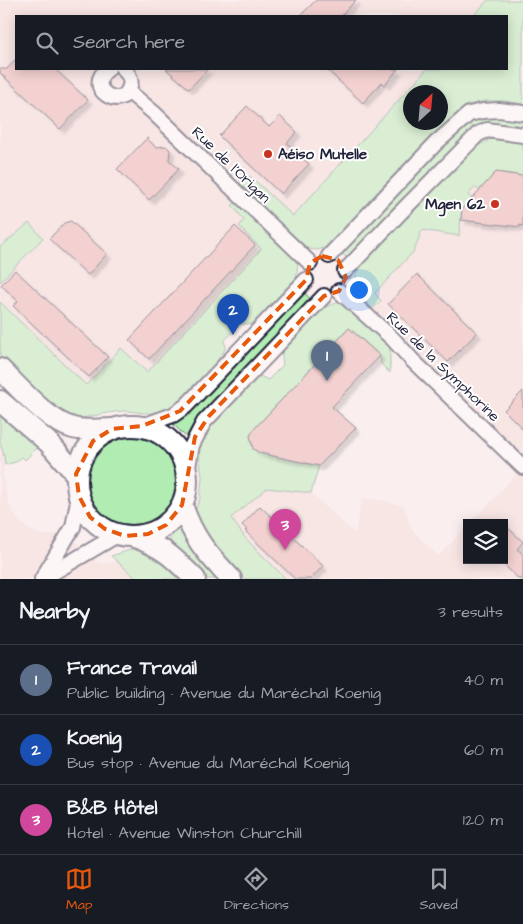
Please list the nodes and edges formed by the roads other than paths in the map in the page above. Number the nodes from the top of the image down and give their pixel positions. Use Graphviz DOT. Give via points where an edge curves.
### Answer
graph roads {
  1 [pos="107,70"];
  2 [pos="124,70"];
  3 [pos="128,91"];
  4 [pos="523,113"];
  5 [pos="523,135"];
  6 [pos="329,256"];
  7 [pos="310,263"];
  8 [pos="345,271"];
  9 [pos="306,280"];
  10 [pos="340,291"];
  11 [pos="324,296"];
  12 [pos="0,369"];
  13 [pos="0,401"];
  14 [pos="142,426"];
  15 [pos="112,429"];
  16 [pos="523,467"];
  17 [pos="187,472"];
  18 [pos="76,474"];
  19 [pos="79,496"];
  20 [pos="182,505"];
  21 [pos="125,535"];
  22 [pos="195,579"];
  23 [pos="231,579"];
  1 -- 3 [label="street" via="100,80 105,94 114,98"];
  2 -- 3 [label="street" via="131,82"];
  3 -- 7 [label="street, Rue de l'Origan"];
  4 -- 6 [label="street" via="499,110 469,114 436,143"];
  5 -- 8 [label="street" via="487,130 478,134"];
  6 -- 7 [label="street" via="316,258"];
  6 -- 8 [label="street" via="338,260"];
  7 -- 9 [label="street"];
  8 -- 10 [label="street"];
  9 -- 11 [label="street" via="313,291"];
  9 -- 14 [label="street" via="186,406"];
  10 -- 11 [label="street"];
  10 -- 16 [label="street, Rue de la Symphorine"];
  11 -- 17 [label="street" via="204,422 192,445"];
  12 -- 15 [label="main road" via="42,408 66,425 91,430"];
  13 -- 18 [label="main road" via="49,443"];
  14 -- 15 [label="main road"];
  14 -- 17 [label="main road" via="172,442 182,456"];
  15 -- 18 [label="main road" via="87,448"];
  17 -- 20 [label="main road" via="187,489"];
  18 -- 19 [label="main road"];
  19 -- 21 [label="main road" via="97,524"];
  19 -- 21 [label="street" via="73,527 42,579"];
  20 -- 21 [label="main road" via="162,528 148,534"];
  20 -- 23 [label="main road" via="201,546"];
  21 -- 22 [label="main road" via="162,549"];
}
